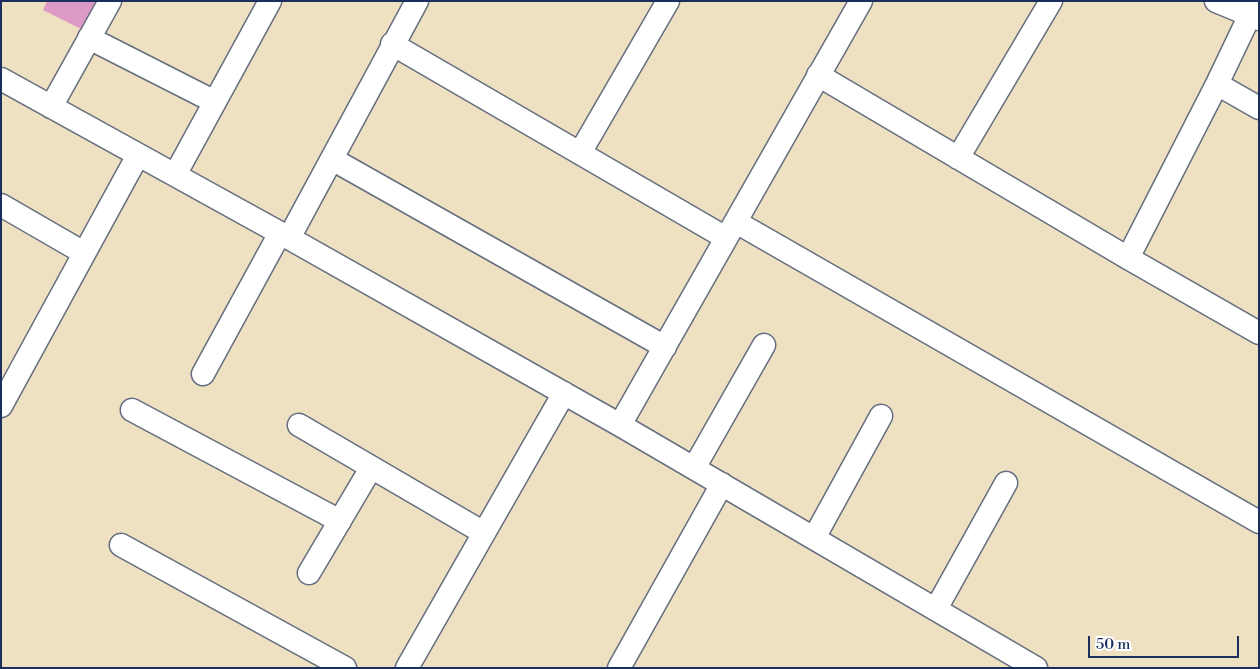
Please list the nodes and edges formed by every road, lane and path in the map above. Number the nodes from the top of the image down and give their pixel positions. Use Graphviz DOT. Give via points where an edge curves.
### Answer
graph roads {
  1 [pos="110,1"];
  2 [pos="270,1"];
  3 [pos="417,1"];
  4 [pos="668,1"];
  5 [pos="861,1"];
  6 [pos="1051,1"];
  7 [pos="1216,1"];
  8 [pos="1255,12"];
  9 [pos="90,38"];
  10 [pos="392,44"];
  11 [pos="818,74"];
  12 [pos="1,79"];
  13 [pos="1217,84"];
  14 [pos="215,102"];
  15 [pos="51,107"];
  16 [pos="1259,108"];
  17 [pos="580,153"];
  18 [pos="138,155"];
  19 [pos="958,158"];
  20 [pos="332,159"];
  21 [pos="176,175"];
  22 [pos="1,205"];
  23 [pos="731,230"];
  24 [pos="284,235"];
  25 [pos="84,253"];
  26 [pos="1128,258"];
  27 [pos="1259,333"];
  28 [pos="764,345"];
  29 [pos="665,347"];
  30 [pos="203,374"];
  31 [pos="564,393"];
  32 [pos="2,404"];
  33 [pos="132,410"];
  34 [pos="881,416"];
  35 [pos="620,425"];
  36 [pos="299,426"];
  37 [pos="371,468"];
  38 [pos="694,468"];
  39 [pos="1006,483"];
  40 [pos="722,484"];
  41 [pos="340,520"];
  42 [pos="1259,522"];
  43 [pos="484,533"];
  44 [pos="814,538"];
  45 [pos="121,545"];
  46 [pos="309,573"];
  47 [pos="936,609"];
  48 [pos="628,665"];
  49 [pos="344,668"];
  50 [pos="407,668"];
  51 [pos="1036,668"];
  1 -- 9 [label="street"];
  2 -- 14 [label="street"];
  3 -- 10 [label="street"];
  4 -- 17 [label="street"];
  5 -- 11 [label="street"];
  6 -- 19 [label="street"];
  7 -- 8 [label="street"];
  8 -- 13 [label="street"];
  9 -- 14 [label="street"];
  9 -- 15 [label="street"];
  10 -- 17 [label="street"];
  10 -- 20 [label="street"];
  11 -- 19 [label="street"];
  11 -- 23 [label="street"];
  12 -- 15 [label="street"];
  13 -- 16 [label="street"];
  13 -- 26 [label="street"];
  14 -- 21 [label="street"];
  15 -- 18 [label="street"];
  17 -- 23 [label="street"];
  18 -- 21 [label="street"];
  18 -- 25 [label="street"];
  19 -- 26 [label="street"];
  20 -- 24 [label="street"];
  20 -- 29 [label="street"];
  21 -- 24 [label="street"];
  22 -- 25 [label="street"];
  23 -- 29 [label="street"];
  23 -- 42 [label="street"];
  24 -- 30 [label="street"];
  24 -- 31 [label="street"];
  25 -- 32 [label="street"];
  26 -- 27 [label="street"];
  28 -- 38 [label="street"];
  29 -- 35 [label="street"];
  31 -- 35 [label="street"];
  31 -- 43 [label="street"];
  33 -- 41 [label="street"];
  34 -- 44 [label="street"];
  35 -- 38 [label="street"];
  36 -- 37 [label="street"];
  37 -- 41 [label="street"];
  37 -- 43 [label="street"];
  38 -- 40 [label="street"];
  39 -- 47 [label="street"];
  40 -- 44 [label="street"];
  40 -- 48 [label="street"];
  41 -- 46 [label="street"];
  43 -- 50 [label="street"];
  44 -- 47 [label="street"];
  45 -- 49 [label="street"];
  47 -- 51 [label="street"];
}
